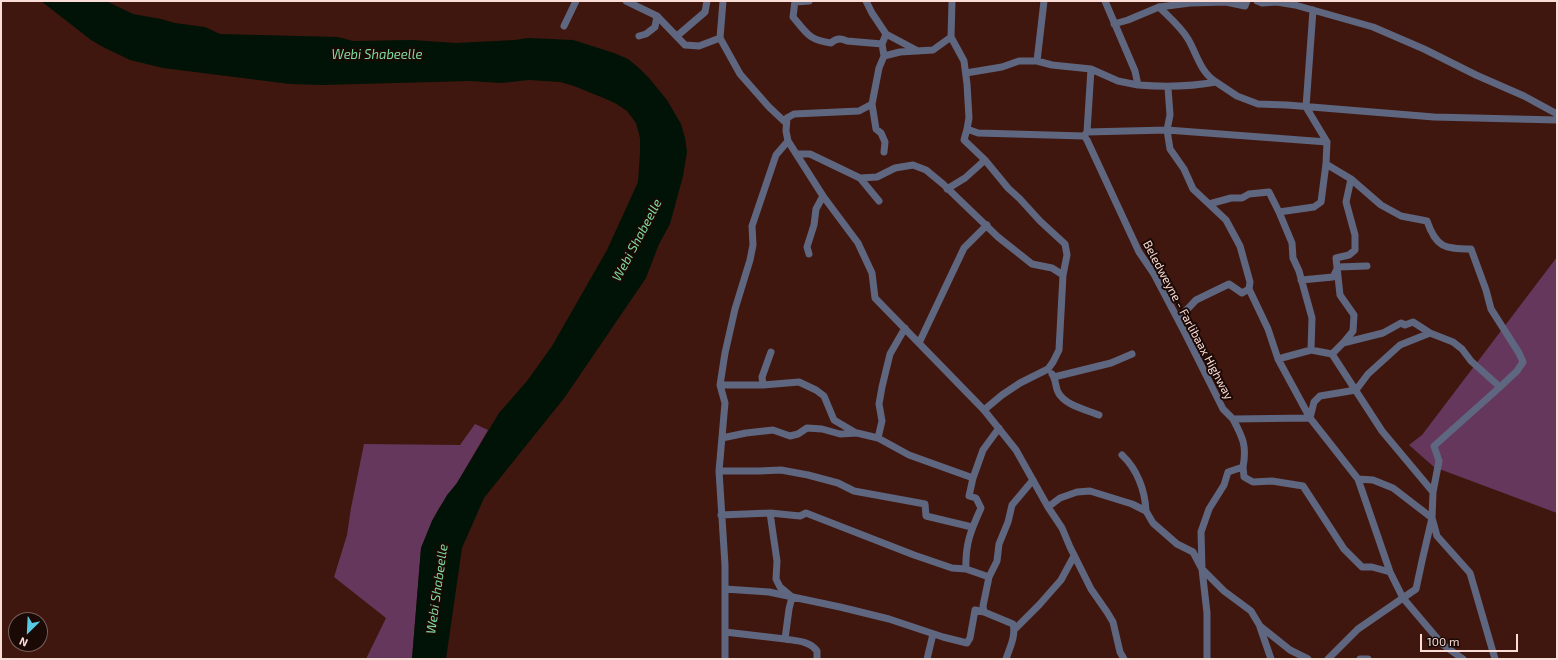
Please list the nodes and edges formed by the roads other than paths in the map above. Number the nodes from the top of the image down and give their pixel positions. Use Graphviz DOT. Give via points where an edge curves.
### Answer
graph roads {
  1 [pos="576,1"];
  2 [pos="626,1"];
  3 [pos="707,1"];
  4 [pos="723,1"];
  5 [pos="795,1"];
  6 [pos="809,1"];
  7 [pos="866,1"];
  8 [pos="952,1"];
  9 [pos="1044,1"];
  10 [pos="1105,1"];
  11 [pos="1247,1"];
  12 [pos="1257,1"];
  13 [pos="1158,7"];
  14 [pos="1313,10"];
  15 [pos="657,16"];
  16 [pos="1114,24"];
  17 [pos="564,26"];
  18 [pos="886,34"];
  19 [pos="639,36"];
  20 [pos="677,36"];
  21 [pos="951,37"];
  22 [pos="720,38"];
  23 [pos="882,44"];
  24 [pos="919,51"];
  25 [pos="884,56"];
  26 [pos="1037,61"];
  27 [pos="1091,69"];
  28 [pos="966,73"];
  29 [pos="1216,82"];
  30 [pos="1138,85"];
  31 [pos="1168,88"];
  32 [pos="872,104"];
  33 [pos="1306,107"];
  34 [pos="1557,114"];
  35 [pos="787,118"];
  36 [pos="1557,120"];
  37 [pos="967,128"];
  38 [pos="1167,130"];
  39 [pos="1086,134"];
  40 [pos="788,141"];
  41 [pos="1327,142"];
  42 [pos="884,152"];
  43 [pos="797,154"];
  44 [pos="985,160"];
  45 [pos="1326,164"];
  46 [pos="860,178"];
  47 [pos="1351,179"];
  48 [pos="947,189"];
  49 [pos="823,196"];
  50 [pos="879,201"];
  51 [pos="1209,204"];
  52 [pos="1279,212"];
  53 [pos="987,225"];
  54 [pos="809,254"];
  55 [pos="1367,266"];
  56 [pos="1338,267"];
  57 [pos="1063,275"];
  58 [pos="1301,280"];
  59 [pos="1249,289"];
  60 [pos="1178,319"];
  61 [pos="905,328"];
  62 [pos="1430,333"];
  63 [pos="919,342"];
  64 [pos="1343,343"];
  65 [pos="1311,350"];
  66 [pos="771,352"];
  67 [pos="1132,354"];
  68 [pos="1332,354"];
  69 [pos="1278,359"];
  70 [pos="1048,369"];
  71 [pos="1054,377"];
  72 [pos="720,385"];
  73 [pos="763,385"];
  74 [pos="1500,387"];
  75 [pos="1356,390"];
  76 [pos="984,410"];
  77 [pos="1099,414"];
  78 [pos="1310,418"];
  79 [pos="1233,419"];
  80 [pos="999,428"];
  81 [pos="857,433"];
  82 [pos="722,438"];
  83 [pos="878,438"];
  84 [pos="1122,455"];
  85 [pos="1243,467"];
  86 [pos="719,471"];
  87 [pos="973,478"];
  88 [pos="1358,479"];
  89 [pos="1033,480"];
  90 [pos="1433,492"];
  91 [pos="1048,507"];
  92 [pos="1146,511"];
  93 [pos="770,513"];
  94 [pos="721,515"];
  95 [pos="1432,518"];
  96 [pos="972,527"];
  97 [pos="1074,556"];
  98 [pos="966,569"];
  99 [pos="1202,569"];
  100 [pos="1390,572"];
  101 [pos="989,578"];
  102 [pos="726,589"];
  103 [pos="792,597"];
  104 [pos="1403,598"];
  105 [pos="984,612"];
  106 [pos="1260,626"];
  107 [pos="1014,630"];
  108 [pos="725,632"];
  109 [pos="933,634"];
  110 [pos="786,639"];
  111 [pos="725,659"];
  112 [pos="817,659"];
  113 [pos="927,659"];
  114 [pos="1006,659"];
  115 [pos="1124,659"];
  116 [pos="1207,659"];
  117 [pos="1271,659"];
  118 [pos="1308,659"];
  119 [pos="1328,659"];
  120 [pos="1360,659"];
  121 [pos="1368,659"];
  122 [pos="1463,659"];
  123 [pos="1495,659"];
  1 -- 17 [label="street"];
  2 -- 15 [label="street"];
  3 -- 20 [label="street" via="705,12"];
  4 -- 22 [label="street"];
  5 -- 6 [label="street"];
  5 -- 23 [label="street" via="792,17 804,32 814,38 831,43 843,39"];
  7 -- 18 [label="street"];
  8 -- 21 [label="street"];
  9 -- 26 [label="street"];
  10 -- 16 [label="street"];
  11 -- 13 [label="street" via="1245,6 1226,2"];
  12 -- 14 [label="street" via="1277,2"];
  13 -- 16 [label="street"];
  13 -- 29 [label="street" via="1188,39 1208,78"];
  14 -- 33 [label="street"];
  14 -- 34 [label="street" via="1373,27 1524,96"];
  15 -- 19 [label="street" via="655,27"];
  15 -- 20 [label="street"];
  16 -- 30 [label="street" via="1135,71"];
  18 -- 23 [label="street"];
  18 -- 24 [label="street"];
  20 -- 22 [label="street" via="686,45 699,46"];
  21 -- 24 [label="street" via="933,50"];
  21 -- 28 [label="street" via="964,61"];
  22 -- 35 [label="street" via="740,74 785,122"];
  23 -- 25 [label="street"];
  24 -- 25 [label="street"];
  25 -- 32 [label="street"];
  26 -- 27 [label="street"];
  26 -- 28 [label="street" via="1019,61 1002,67"];
  27 -- 30 [label="street" via="1118,81"];
  27 -- 39 [label="street"];
  28 -- 37 [label="street"];
  29 -- 31 [label="street"];
  29 -- 33 [label="street" via="1238,96 1258,104"];
  30 -- 31 [label="street"];
  31 -- 38 [label="street" via="1170,115"];
  32 -- 35 [label="street" via="859,111 794,114"];
  32 -- 42 [label="street" via="876,129 885,142"];
  33 -- 36 [label="street" via="1434,117"];
  33 -- 41 [label="street"];
  35 -- 40 [label="street"];
  37 -- 39 [label="street" via="985,134"];
  37 -- 44 [label="street" via="964,140"];
  38 -- 39 [label="street"];
  38 -- 41 [label="street"];
  38 -- 51 [label="street" via="1170,149 1193,189"];
  39 -- 60 [label="street, Beledweyne - Farlibaax Highway" via="1139,252"];
  40 -- 43 [label="street"];
  40 -- 72 [label="street" via="776,155 752,226 753,245 750,260 735,309"];
  41 -- 45 [label="street"];
  43 -- 46 [label="street" via="810,154"];
  43 -- 49 [label="street"];
  44 -- 48 [label="street" via="965,178"];
  44 -- 57 [label="street" via="1040,222 1065,244 1067,255"];
  45 -- 47 [label="street"];
  45 -- 52 [label="street" via="1321,202 1314,207"];
  46 -- 48 [label="street" via="877,176 896,168 913,165 926,170"];
  46 -- 50 [label="street"];
  47 -- 56 [label="street" via="1346,202 1355,235 1354,250 1349,255 1336,258"];
  47 -- 74 [label="street" via="1380,204 1401,216 1427,221 1438,243 1458,249 1471,249 1491,309 1520,353 1523,362"];
  48 -- 53 [label="street"];
  49 -- 54 [label="street" via="816,209 807,247"];
  49 -- 61 [label="street" via="858,242 864,254 872,273 874,298"];
  51 -- 52 [label="street" via="1269,192"];
  51 -- 59 [label="street" via="1226,220 1240,246 1250,282"];
  52 -- 58 [label="street" via="1292,243"];
  53 -- 57 [label="street" via="1032,264 1052,268"];
  53 -- 63 [label="street" via="964,248"];
  55 -- 56 [label="street"];
  56 -- 58 [label="street" via="1333,277"];
  56 -- 64 [label="street" via="1340,295 1354,315 1353,331"];
  57 -- 70 [label="street" via="1059,350"];
  58 -- 65 [label="street" via="1312,318"];
  59 -- 60 [label="street" via="1242,293 1228,284 1196,300"];
  59 -- 69 [label="street" via="1268,329"];
  60 -- 79 [label="street, Beledweyne - Farlibaax Highway" via="1223,409"];
  61 -- 63 [label="street"];
  61 -- 83 [label="street" via="890,354 882,386 879,404 882,421"];
  62 -- 64 [label="street" via="1412,322 1405,326 1400,323 1383,333"];
  62 -- 74 [label="street" via="1453,342"];
  62 -- 75 [label="street" via="1400,345 1368,374"];
  63 -- 76 [label="street"];
  64 -- 68 [label="street"];
  65 -- 68 [label="street"];
  65 -- 69 [label="street"];
  66 -- 73 [label="street" via="762,377"];
  67 -- 71 [label="street" via="1112,363"];
  68 -- 75 [label="street"];
  69 -- 78 [label="street"];
  70 -- 71 [label="street"];
  70 -- 76 [label="street" via="1020,383"];
  71 -- 77 [label="street" via="1058,393 1065,400"];
  72 -- 73 [label="street"];
  72 -- 82 [label="street" via="725,403"];
  73 -- 81 [label="street" via="799,382 816,390 824,396 834,420"];
  74 -- 90 [label="street" via="1434,446 1439,461"];
  75 -- 78 [label="street" via="1320,396 1314,402"];
  75 -- 90 [label="street" via="1382,431"];
  76 -- 80 [label="street"];
  78 -- 79 [label="street"];
  78 -- 88 [label="street"];
  79 -- 85 [label="street, Beledweyne - Farlibaax Highway" via="1243,438"];
  80 -- 87 [label="street" via="983,450"];
  80 -- 89 [label="street" via="1016,450"];
  81 -- 82 [label="street" via="840,434 807,428 790,436 773,430"];
  81 -- 83 [label="street"];
  82 -- 86 [label="street"];
  83 -- 87 [label="street" via="908,455"];
  84 -- 92 [label="street" via="1130,462 1139,480 1146,497"];
  85 -- 99 [label="street" via="1228,472 1224,485 1209,509 1201,532"];
  85 -- 100 [label="street" via="1244,477 1253,482 1272,480 1303,486 1344,549 1362,567"];
  86 -- 94 [label="street"];
  86 -- 96 [label="street" via="782,470 808,475 838,483 854,491 925,504 926,516"];
  87 -- 96 [label="street" via="969,496 976,498 981,508"];
  88 -- 95 [label="street" via="1373,480 1393,488"];
  88 -- 100 [label="street"];
  89 -- 91 [label="street"];
  89 -- 101 [label="street" via="1012,505 999,544 997,561"];
  90 -- 95 [label="street"];
  91 -- 92 [label="street" via="1060,498 1076,492 1090,492 1132,504"];
  91 -- 97 [label="street" via="1062,528"];
  92 -- 99 [label="street" via="1153,523 1177,544 1193,552"];
  93 -- 94 [label="street"];
  93 -- 98 [label="street" via="800,516 806,513 914,556 952,568"];
  93 -- 103 [label="street" via="777,562 776,579 780,587"];
  94 -- 102 [label="street"];
  95 -- 104 [label="street" via="1416,589"];
  95 -- 123 [label="street" via="1438,536 1470,573"];
  96 -- 98 [label="street" via="965,553"];
  97 -- 107 [label="street" via="1060,580"];
  97 -- 115 [label="street" via="1112,622"];
  98 -- 101 [label="street"];
  99 -- 106 [label="street" via="1224,591 1251,611"];
  99 -- 116 [label="street" via="1207,613"];
  100 -- 104 [label="street"];
  101 -- 105 [label="street"];
  102 -- 103 [label="street" via="769,592"];
  102 -- 108 [label="street"];
  103 -- 109 [label="street" via="889,618"];
  103 -- 110 [label="street"];
  104 -- 119 [label="street" via="1358,629"];
  104 -- 122 [label="street" via="1442,644"];
  105 -- 107 [label="street" via="1013,624"];
  105 -- 109 [label="street" via="976,610 967,643"];
  106 -- 117 [label="street"];
  106 -- 118 [label="street" via="1290,650"];
  107 -- 114 [label="street" via="1012,645"];
  108 -- 110 [label="street"];
  108 -- 111 [label="street"];
  109 -- 113 [label="street"];
  110 -- 112 [label="street" via="811,645 817,651"];
  120 -- 121 [label="street"];
}
